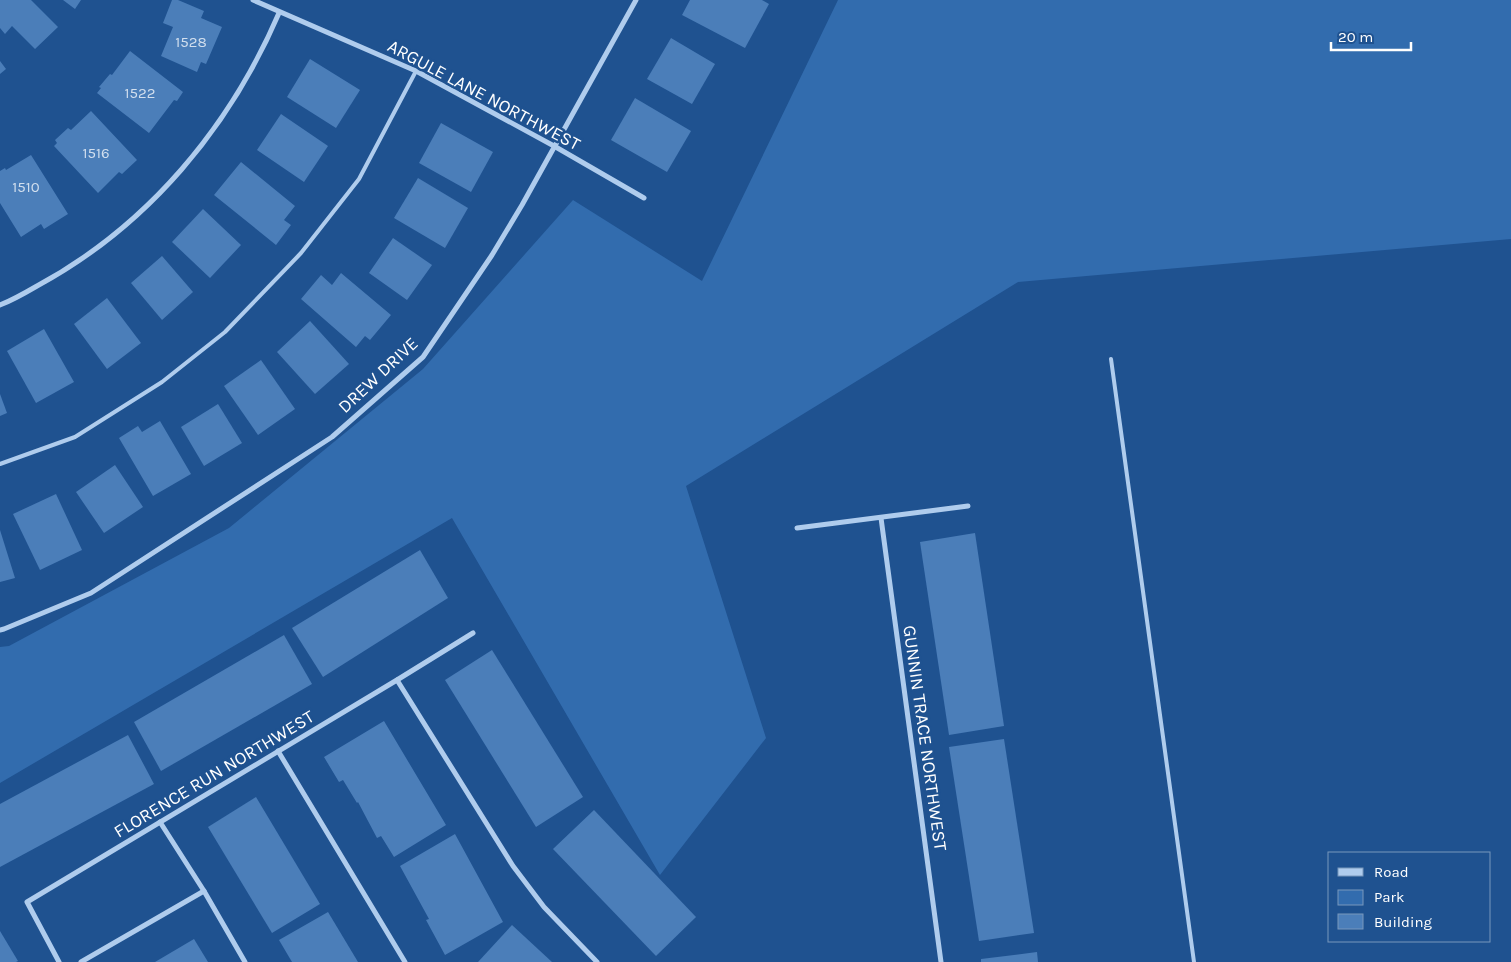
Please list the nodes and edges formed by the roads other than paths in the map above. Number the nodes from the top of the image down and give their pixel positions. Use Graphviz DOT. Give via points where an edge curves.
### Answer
graph roads {
  1 [pos="253,0"];
  2 [pos="636,0"];
  3 [pos="280,13"];
  4 [pos="416,71"];
  5 [pos="554,146"];
  6 [pos="644,198"];
  7 [pos="0,305"];
  8 [pos="1111,359"];
  9 [pos="0,464"];
  10 [pos="968,506"];
  11 [pos="881,518"];
  12 [pos="796,528"];
  13 [pos="0,630"];
  14 [pos="472,633"];
  15 [pos="397,680"];
  16 [pos="278,751"];
  17 [pos="160,822"];
  18 [pos="204,891"];
  19 [pos="59,962"];
  20 [pos="81,962"];
  21 [pos="245,962"];
  22 [pos="405,962"];
  23 [pos="597,962"];
  24 [pos="941,962"];
  25 [pos="1194,962"];
  1 -- 3 [label="street, ARGULE LANE NORTHWEST"];
  2 -- 5 [label="street, DREW DRIVE"];
  3 -- 4 [label="street, ARGULE LANE NORTHWEST"];
  3 -- 7 [label="street" via="238,93 211,134 167,186 112,237 82,259"];
  4 -- 5 [label="street, ARGULE LANE NORTHWEST"];
  4 -- 9 [label="lane" via="359,179 301,253 225,332 162,382 75,437"];
  5 -- 6 [label="street, ARGULE LANE NORTHWEST"];
  5 -- 13 [label="street, DREW DRIVE" via="492,255 423,357 332,437 91,593"];
  8 -- 25 [label="lane"];
  10 -- 11 [label="street"];
  11 -- 12 [label="street"];
  11 -- 24 [label="street, GUNNIN TRACE NORTHWEST"];
  14 -- 15 [label="street, FLORENCE RUN NORTHWEST"];
  15 -- 16 [label="street, FLORENCE RUN NORTHWEST"];
  15 -- 23 [label="street" via="513,866 544,907"];
  16 -- 17 [label="street, FLORENCE RUN NORTHWEST"];
  16 -- 22 [label="street"];
  17 -- 18 [label="street"];
  17 -- 19 [label="street, FLORENCE RUN NORTHWEST" via="27,902"];
  18 -- 20 [label="street"];
  18 -- 21 [label="street"];
}
